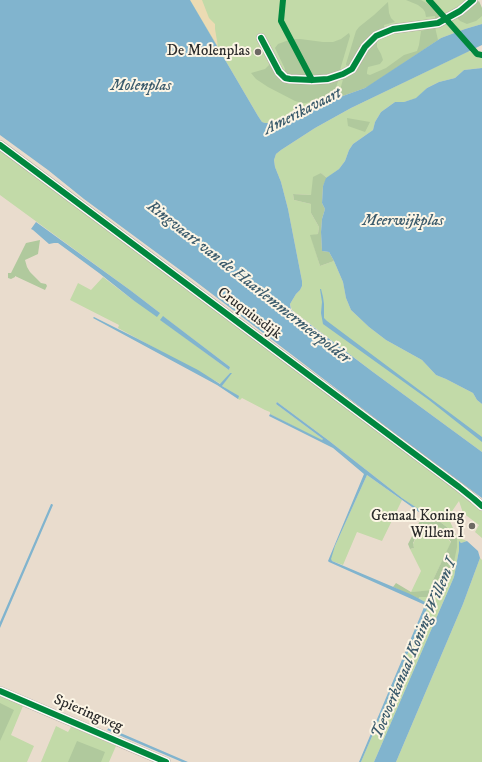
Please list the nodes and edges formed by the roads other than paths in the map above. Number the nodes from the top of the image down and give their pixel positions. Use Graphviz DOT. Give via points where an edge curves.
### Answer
graph roads {
  1 [pos="473,0"];
  2 [pos="261,38"];
  3 [pos="0,145"];
  4 [pos="482,506"];
  5 [pos="0,691"];
  6 [pos="166,762"];
  1 -- 2 [label="street" via="460,11 436,23 392,28 376,36 365,47 352,69 328,79 285,78 279,72"];
  3 -- 4 [label="street, Cruquiusdijk"];
  5 -- 6 [label="street, Spieringweg"];
}
